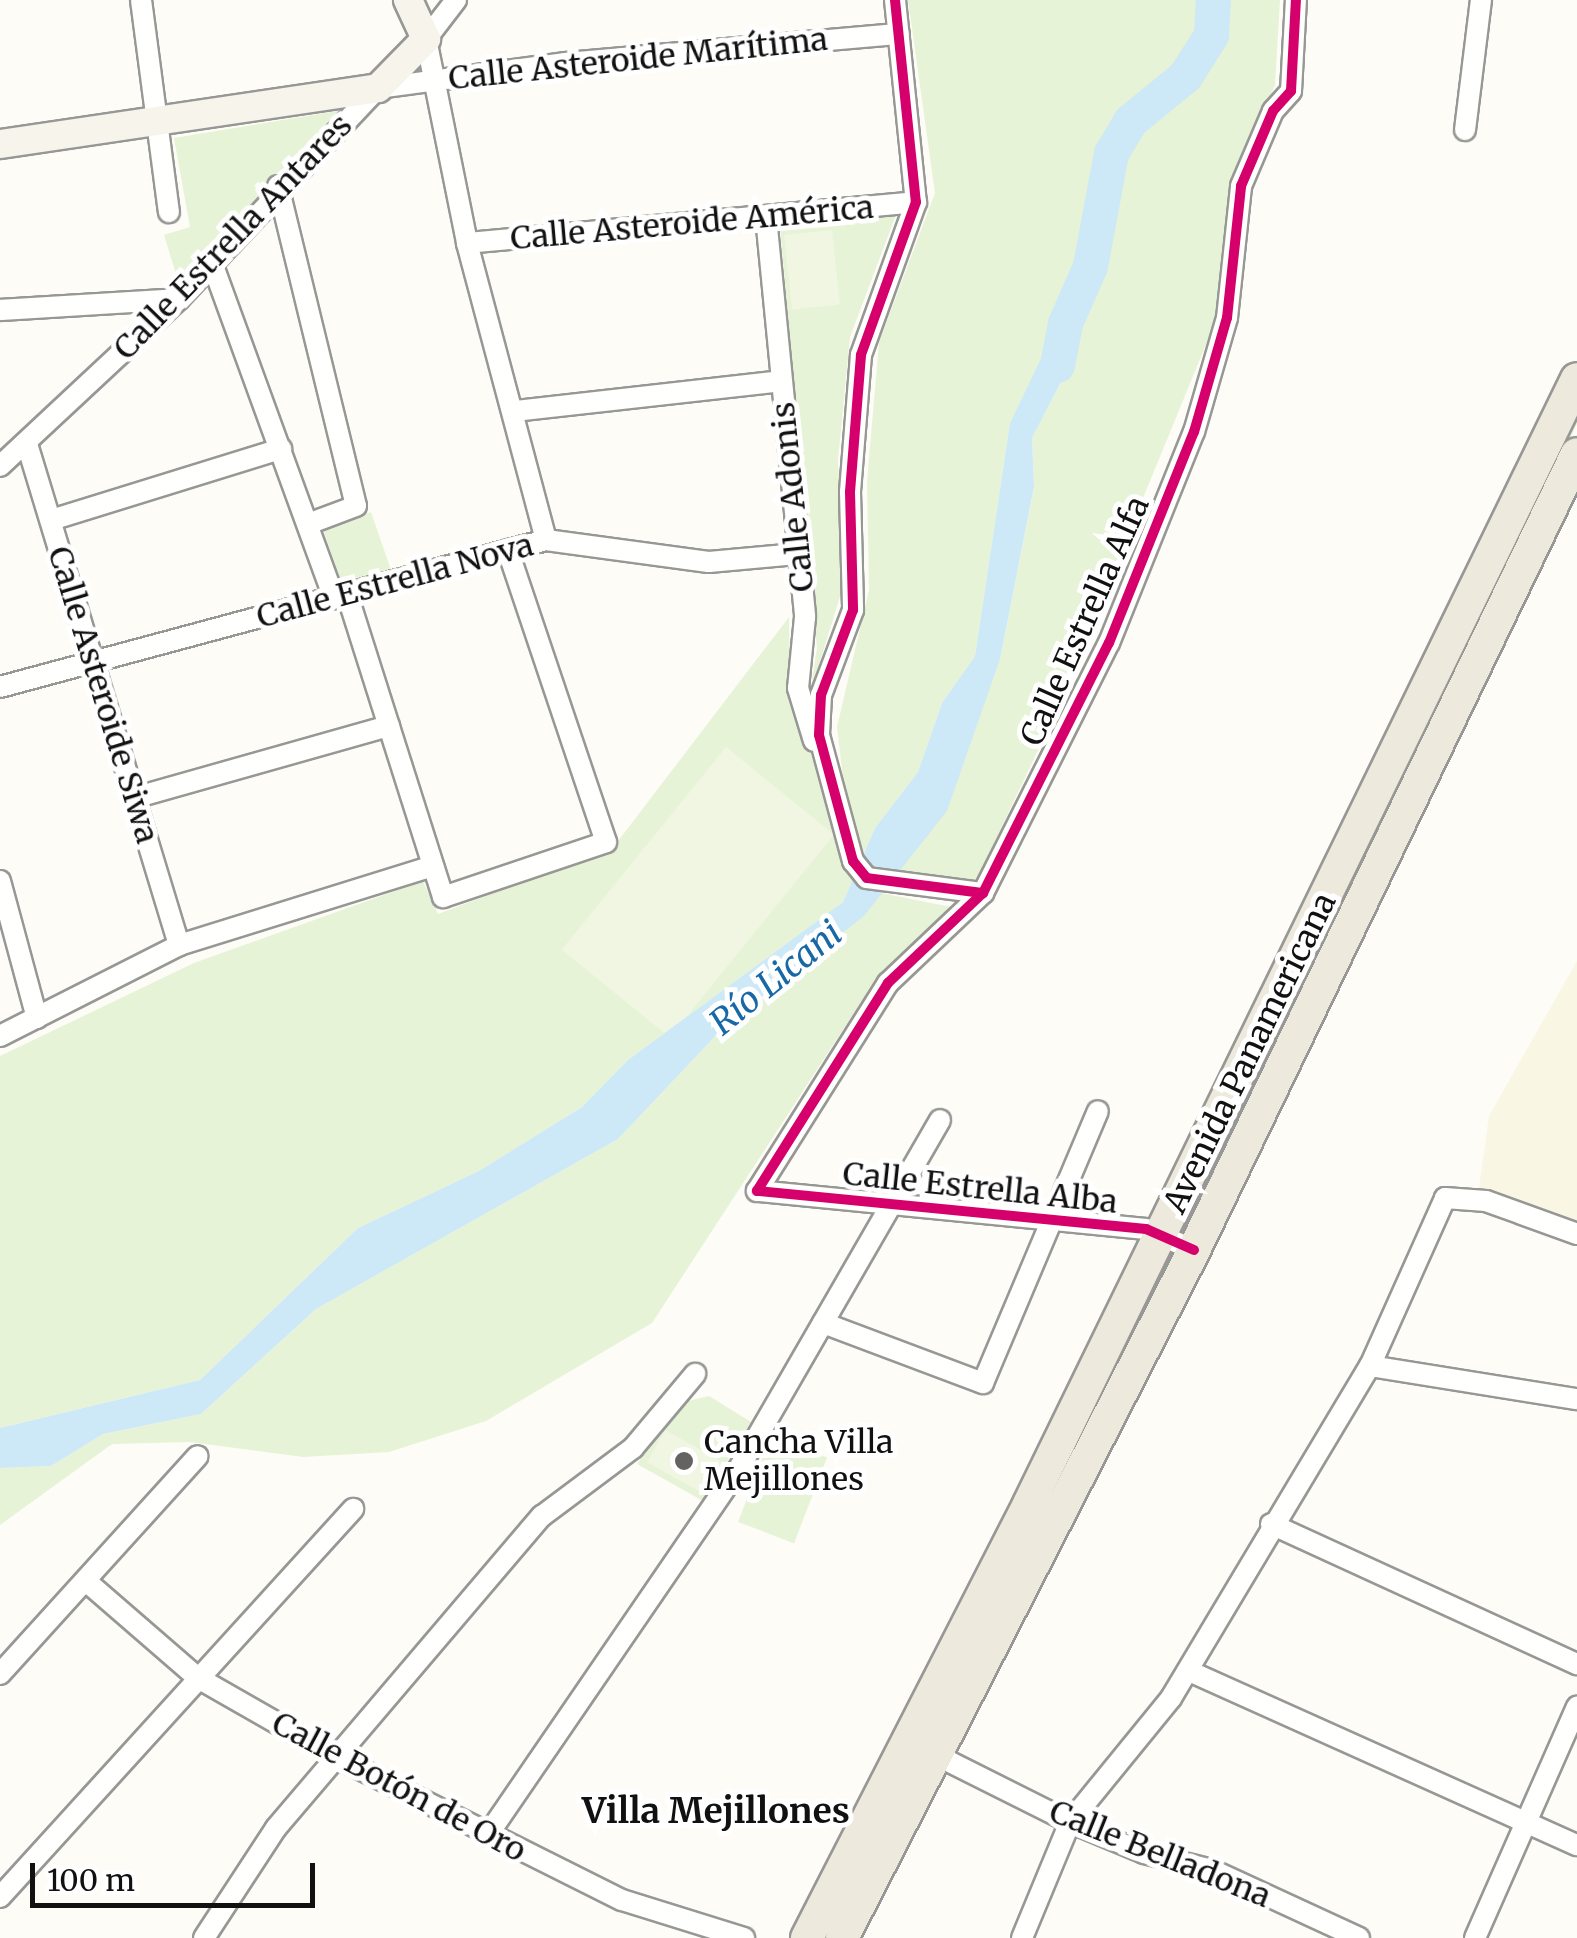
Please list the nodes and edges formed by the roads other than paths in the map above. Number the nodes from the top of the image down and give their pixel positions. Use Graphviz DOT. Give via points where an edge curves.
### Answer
graph roads {
  1 [pos="141,0"];
  2 [pos="408,0"];
  3 [pos="456,0"];
  4 [pos="895,0"];
  5 [pos="1296,0"];
  6 [pos="1480,0"];
  7 [pos="899,34"];
  8 [pos="426,39"];
  9 [pos="440,78"];
  10 [pos="378,88"];
  11 [pos="160,122"];
  12 [pos="1465,130"];
  13 [pos="0,144"];
  14 [pos="278,186"];
  15 [pos="916,202"];
  16 [pos="169,212"];
  17 [pos="766,217"];
  18 [pos="467,243"];
  19 [pos="212,263"];
  20 [pos="179,299"];
  21 [pos="0,310"];
  22 [pos="1577,379"];
  23 [pos="781,381"];
  24 [pos="515,411"];
  25 [pos="27,444"];
  26 [pos="281,449"];
  27 [pos="1577,454"];
  28 [pos="0,466"];
  29 [pos="50,520"];
  30 [pos="308,524"];
  31 [pos="546,540"];
  32 [pos="508,550"];
  33 [pos="797,554"];
  34 [pos="340,596"];
  35 [pos="94,662"];
  36 [pos="0,688"];
  37 [pos="389,726"];
  38 [pos="829,770"];
  39 [pos="134,798"];
  40 [pos="434,866"];
  41 [pos="0,880"];
  42 [pos="983,894"];
  43 [pos="179,946"];
  44 [pos="37,1018"];
  45 [pos="0,1036"];
  46 [pos="1098,1111"];
  47 [pos="940,1120"];
  48 [pos="757,1191"];
  49 [pos="894,1204"];
  50 [pos="1053,1220"];
  51 [pos="1577,1234"];
  52 [pos="1162,1236"];
  53 [pos="1194,1250"];
  54 [pos="823,1323"];
  55 [pos="1370,1366"];
  56 [pos="695,1374"];
  57 [pos="1577,1399"];
  58 [pos="198,1456"];
  59 [pos="353,1510"];
  60 [pos="1270,1524"];
  61 [pos="86,1581"];
  62 [pos="1577,1664"];
  63 [pos="1189,1671"];
  64 [pos="0,1674"];
  65 [pos="198,1678"];
  66 [pos="1577,1707"];
  67 [pos="923,1748"];
  68 [pos="340,1759"];
  69 [pos="1523,1820"];
  70 [pos="1070,1822"];
  71 [pos="486,1836"];
  72 [pos="1577,1845"];
  73 [pos="0,1897"];
  74 [pos="204,1938"];
  75 [pos="744,1938"];
  76 [pos="807,1938"];
  77 [pos="842,1938"];
  78 [pos="1022,1938"];
  79 [pos="1359,1938"];
  80 [pos="1475,1938"];
  1 -- 11 [label="street"];
  2 -- 8 [label="street"];
  3 -- 8 [label="street, Calle Estrella Antares"];
  4 -- 7 [label="street"];
  5 -- 42 [label="street, Calle Estrella Alfa" via="1291,90 1273,111 1241,186 1227,318 1194,432 1109,643"];
  6 -- 12 [label="street"];
  7 -- 9 [label="street, Calle Asteroide Marítima"];
  7 -- 15 [label="street"];
  8 -- 9 [label="street"];
  8 -- 10 [label="street, Calle Estrella Antares"];
  9 -- 10 [label="street, Calle Asteroide Marítima"];
  9 -- 18 [label="street"];
  10 -- 11 [label="street"];
  10 -- 14 [label="street, Calle Estrella Antares"];
  11 -- 13 [label="street"];
  11 -- 16 [label="street"];
  14 -- 19 [label="street, Calle Estrella Antares"];
  14 -- 30 [label="street" via="356,506"];
  15 -- 17 [label="street, Calle Asteroide América"];
  15 -- 38 [label="street" via="861,355 850,492 853,610 818,714"];
  17 -- 18 [label="street, Calle Asteroide América"];
  17 -- 23 [label="street, Calle Adonis"];
  18 -- 24 [label="street"];
  19 -- 20 [label="street, Calle Estrella Antares"];
  19 -- 26 [label="street"];
  20 -- 21 [label="street"];
  20 -- 25 [label="street, Calle Estrella Antares"];
  22 -- 52 [label="main road, Avenida Panamericana"];
  23 -- 24 [label="street"];
  23 -- 33 [label="street, Calle Adonis"];
  24 -- 31 [label="street"];
  25 -- 28 [label="street, Calle Estrella Antares"];
  25 -- 29 [label="street, Calle Asteroide Siwa"];
  26 -- 29 [label="street"];
  26 -- 30 [label="street"];
  27 -- 53 [label="main road, Avenida Panamericana"];
  29 -- 35 [label="street, Calle Asteroide Siwa"];
  30 -- 34 [label="street"];
  31 -- 32 [label="street, Calle Estrella Nova"];
  31 -- 33 [label="street, Calle Estrella Nova" via="710,562"];
  32 -- 34 [label="street, Calle Estrella Nova"];
  32 -- 40 [label="street" via="606,842 444,898"];
  33 -- 38 [label="street, Calle Adonis" via="805,617 799,698"];
  34 -- 35 [label="street, Calle Estrella Nova"];
  34 -- 37 [label="street"];
  35 -- 36 [label="street, Calle Estrella Nova"];
  35 -- 39 [label="street, Calle Asteroide Siwa"];
  37 -- 39 [label="street"];
  37 -- 40 [label="street"];
  38 -- 42 [label="street" via="854,861 867,878"];
  39 -- 43 [label="street, Calle Asteroide Siwa"];
  40 -- 43 [label="street"];
  41 -- 44 [label="street"];
  42 -- 48 [label="street, Calle Estrella Alfa" via="888,983"];
  43 -- 44 [label="street"];
  44 -- 45 [label="street"];
  46 -- 50 [label="street"];
  47 -- 49 [label="street"];
  48 -- 49 [label="street, Calle Estrella Alba"];
  49 -- 50 [label="street, Calle Estrella Alba"];
  49 -- 54 [label="street"];
  50 -- 52 [label="street, Calle Estrella Alba"];
  50 -- 54 [label="street" via="984,1383"];
  51 -- 55 [label="street" via="1486,1201 1445,1198"];
  52 -- 53 [label="street, Calle Estrella Alba"];
  52 -- 67 [label="main road, Avenida Panamericana"];
  53 -- 67 [label="main road, Avenida Panamericana"];
  54 -- 71 [label="street" via="742,1463"];
  55 -- 57 [label="street"];
  55 -- 60 [label="street"];
  56 -- 68 [label="street" via="633,1448 542,1516"];
  58 -- 61 [label="street"];
  59 -- 65 [label="street"];
  60 -- 62 [label="street"];
  60 -- 63 [label="street"];
  61 -- 64 [label="street"];
  61 -- 65 [label="street, Calle Botón de Oro"];
  63 -- 69 [label="street"];
  63 -- 70 [label="street"];
  65 -- 68 [label="street, Calle Botón de Oro"];
  65 -- 73 [label="street"];
  66 -- 69 [label="street"];
  67 -- 70 [label="street, Calle Belladona"];
  67 -- 76 [label="main road, Avenida Panamericana"];
  67 -- 77 [label="main road, Avenida Panamericana"];
  68 -- 71 [label="street, Calle Botón de Oro"];
  68 -- 74 [label="street" via="253,1859"];
  69 -- 72 [label="street"];
  69 -- 80 [label="street"];
  70 -- 78 [label="street"];
  70 -- 79 [label="street, Calle Belladona" via="1212,1870"];
  71 -- 75 [label="street, Calle Botón de Oro" via="622,1900"];
}
